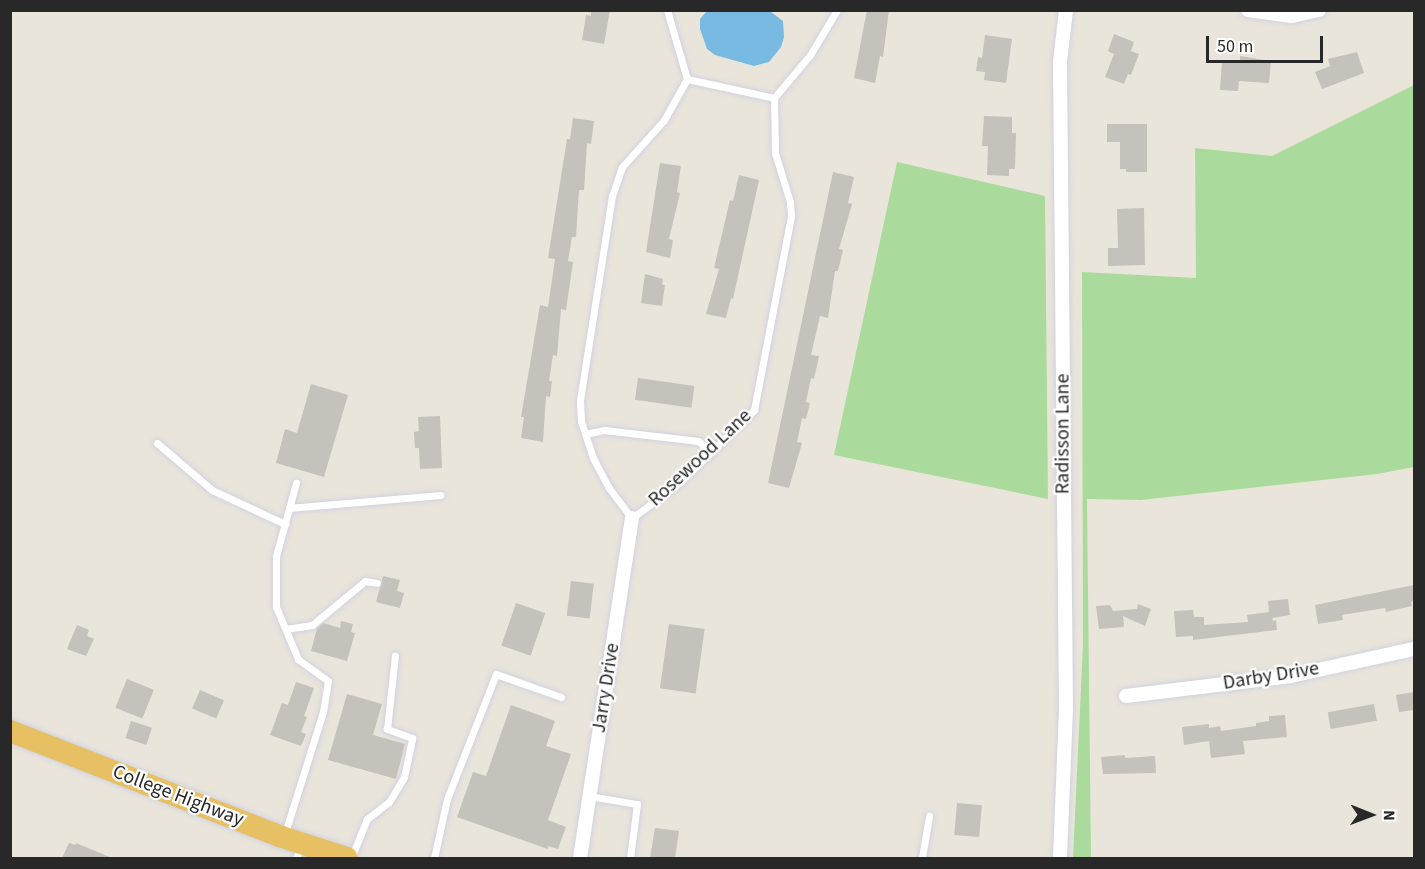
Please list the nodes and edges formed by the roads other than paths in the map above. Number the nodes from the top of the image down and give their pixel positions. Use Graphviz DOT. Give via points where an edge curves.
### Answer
graph roads {
  1 [pos="667,10"];
  2 [pos="837,10"];
  3 [pos="1065,10"];
  4 [pos="1248,10"];
  5 [pos="1319,10"];
  6 [pos="687,78"];
  7 [pos="774,98"];
  8 [pos="585,434"];
  9 [pos="157,443"];
  10 [pos="712,452"];
  11 [pos="296,483"];
  12 [pos="440,495"];
  13 [pos="289,508"];
  14 [pos="632,518"];
  15 [pos="285,524"];
  16 [pos="377,583"];
  17 [pos="286,630"];
  18 [pos="1414,649"];
  19 [pos="395,655"];
  20 [pos="1126,696"];
  21 [pos="561,697"];
  22 [pos="10,731"];
  23 [pos="589,796"];
  24 [pos="929,816"];
  25 [pos="294,846"];
  26 [pos="349,858"];
  27 [pos="434,858"];
  28 [pos="580,858"];
  29 [pos="630,858"];
  30 [pos="922,858"];
  31 [pos="1060,858"];
  1 -- 6 [label="lane"];
  2 -- 7 [label="lane" via="810,55"];
  3 -- 31 [label="street, Radisson Lane" via="1060,74 1066,710"];
  4 -- 5 [label="street" via="1292,15"];
  6 -- 7 [label="lane"];
  6 -- 8 [label="lane, Rosewood Lane" via="664,120 622,167 612,196 580,400"];
  7 -- 10 [label="lane, Rosewood Lane" via="773,135 790,201 789,232 758,400 744,423"];
  8 -- 10 [label="lane" via="604,430 699,441"];
  8 -- 14 [label="lane, Rosewood Lane" via="600,472"];
  9 -- 15 [label="lane" via="212,490"];
  10 -- 14 [label="lane, Rosewood Lane"];
  11 -- 13 [label="lane"];
  12 -- 13 [label="lane"];
  13 -- 15 [label="lane"];
  14 -- 23 [label="street, Jarry Drive"];
  15 -- 17 [label="lane" via="276,556 276,607"];
  16 -- 17 [label="lane" via="365,581 312,624"];
  17 -- 25 [label="lane" via="298,659 328,681"];
  18 -- 20 [label="street, Darby Drive" via="1291,676"];
  19 -- 26 [label="lane" via="387,729 412,738 404,777 389,802 366,819"];
  21 -- 27 [label="lane" via="496,674 447,799"];
  22 -- 25 [label="highway, College Highway"];
  23 -- 28 [label="street, Jarry Drive"];
  23 -- 29 [label="lane" via="637,804"];
  24 -- 30 [label="lane"];
  25 -- 26 [label="highway, College Highway"];
}
